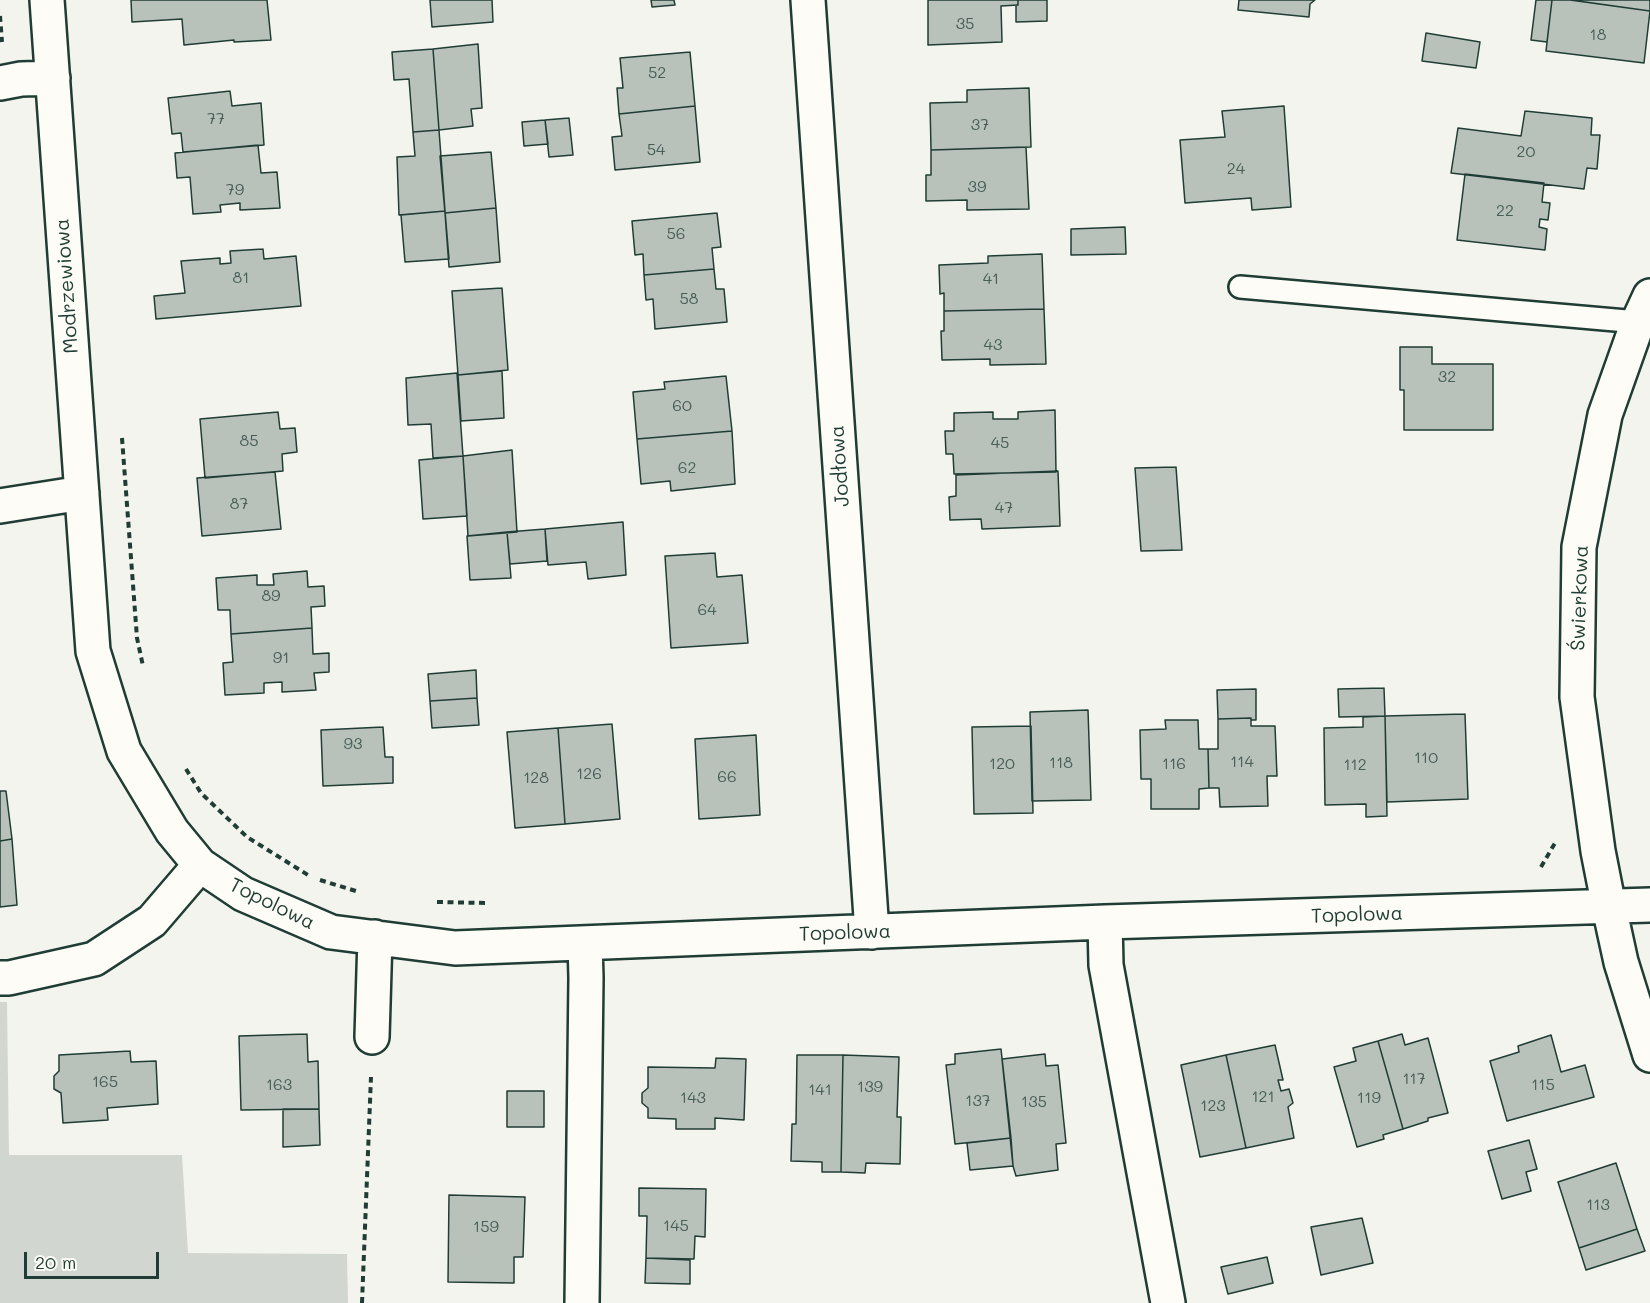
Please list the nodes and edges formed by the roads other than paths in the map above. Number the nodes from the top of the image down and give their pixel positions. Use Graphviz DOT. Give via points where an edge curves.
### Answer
graph roads {
  1 [pos="47,0"];
  2 [pos="808,0"];
  3 [pos="53,78"];
  4 [pos="0,83"];
  5 [pos="1240,287"];
  6 [pos="1644,309"];
  7 [pos="82,493"];
  8 [pos="0,506"];
  9 [pos="201,865"];
  10 [pos="1650,905"];
  11 [pos="1609,907"];
  12 [pos="1105,922"];
  13 [pos="872,932"];
  14 [pos="375,938"];
  15 [pos="585,943"];
  16 [pos="0,978"];
  17 [pos="372,1037"];
  18 [pos="1650,1055"];
  19 [pos="582,1303"];
  20 [pos="1168,1303"];
  1 -- 3 [label="street, Modrzewiowa"];
  2 -- 13 [label="street, Jodłowa"];
  3 -- 4 [label="street"];
  3 -- 7 [label="street, Modrzewiowa"];
  5 -- 6 [label="lane"];
  6 -- 11 [label="street, Świerkowa" via="1605,416 1580,547 1577,697"];
  7 -- 8 [label="street"];
  7 -- 9 [label="street, Modrzewiowa" via="93,651 124,751 172,831"];
  9 -- 14 [label="street, Topolowa" via="243,894 331,932"];
  9 -- 16 [label="street" via="153,921 94,959"];
  10 -- 11 [label="street, Topolowa"];
  11 -- 12 [label="street, Topolowa"];
  11 -- 18 [label="street" via="1621,962"];
  12 -- 13 [label="street, Topolowa"];
  12 -- 20 [label="street" via="1106,965"];
  13 -- 15 [label="street, Topolowa"];
  14 -- 15 [label="street, Topolowa" via="455,948"];
  14 -- 17 [label="street"];
  15 -- 19 [label="street"];
}
